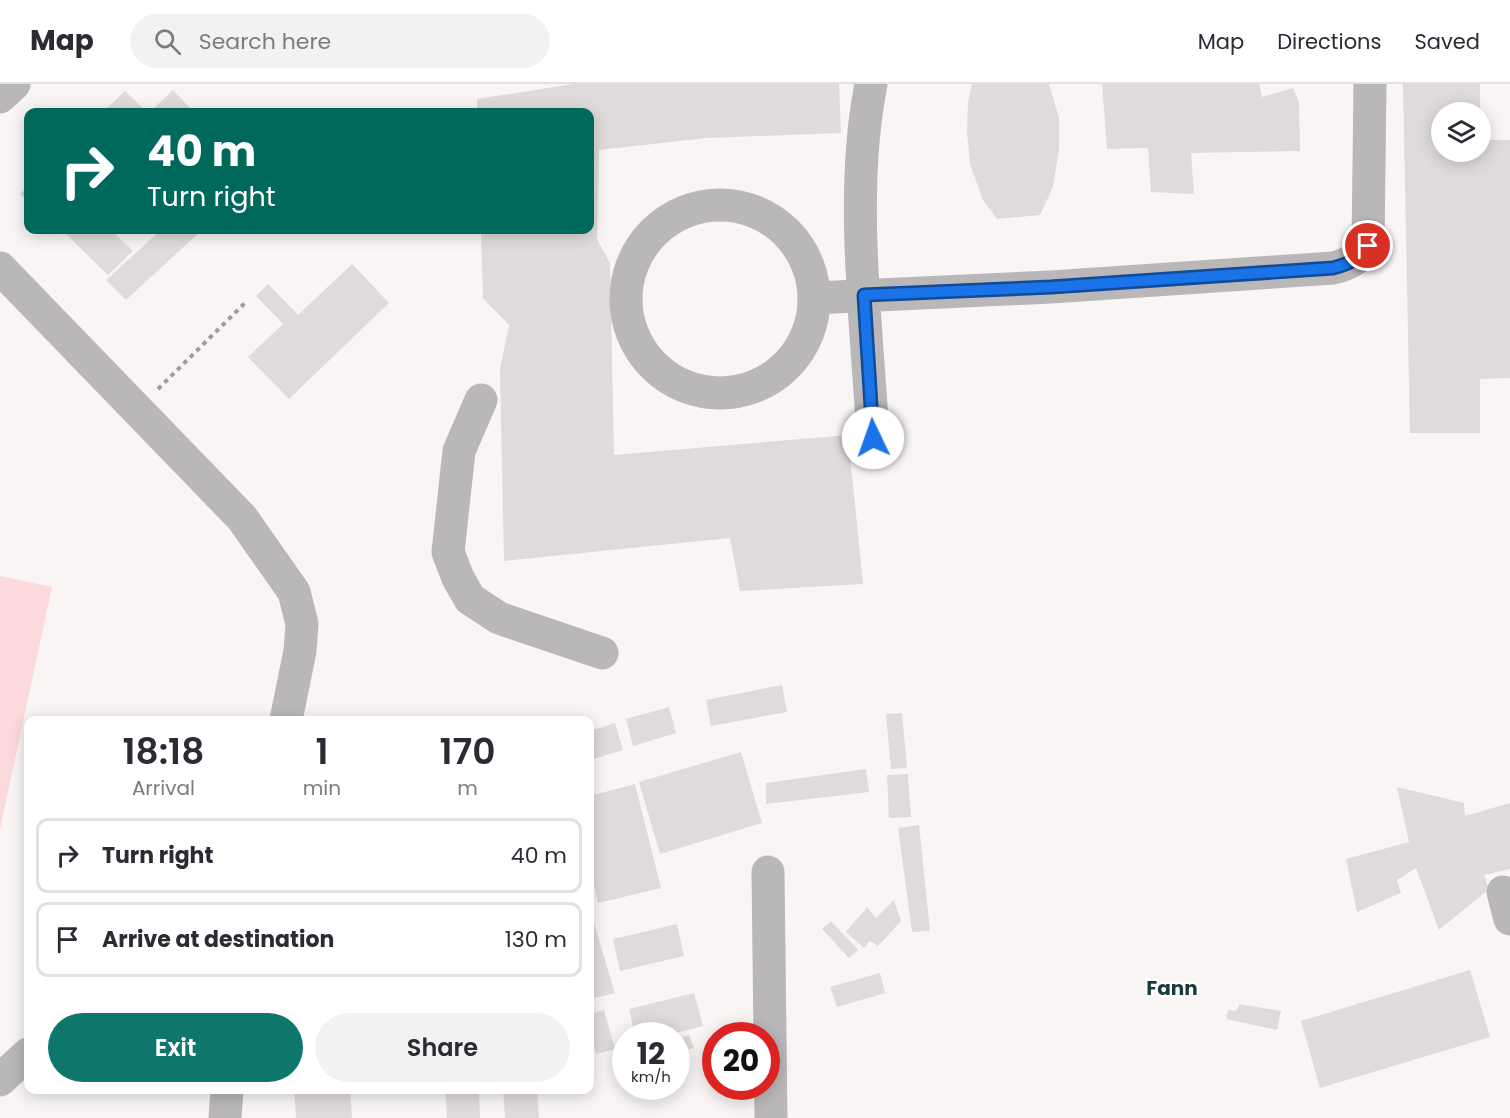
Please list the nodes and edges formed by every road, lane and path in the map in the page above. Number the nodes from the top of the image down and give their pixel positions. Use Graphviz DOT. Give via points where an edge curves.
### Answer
graph roads {
  1 [pos="14,84"];
  2 [pos="871,84"];
  3 [pos="1370,84"];
  4 [pos="0,97"];
  5 [pos="0,268"];
  6 [pos="864,295"];
  7 [pos="814,298"];
  8 [pos="247,301"];
  9 [pos="482,400"];
  10 [pos="136,410"];
  11 [pos="873,438"];
  12 [pos="602,653"];
  13 [pos="287,716"];
  14 [pos="768,872"];
  15 [pos="24,1057"];
  16 [pos="0,1080"];
  17 [pos="227,1094"];
  18 [pos="225,1118"];
  19 [pos="771,1118"];
  1 -- 4 [label="street"];
  2 -- 6 [label="street" via="863,175"];
  3 -- 6 [label="street" via="1368,246 1349,264 1051,287"];
  5 -- 10 [label="street"];
  6 -- 7 [label="street"];
  6 -- 11 [label="street"];
  7 -- 7 [label="street" via="804,257 778,225 750,210 719,205 698,207 678,215 645,241 634,259 626,300 632,331 646,359 680,384 720,393 761,383 794,357 804,339"];
  8 -- 10 [label="path"];
  9 -- 12 [label="street" via="459,451 448,552 458,578 470,599 499,618"];
  10 -- 13 [label="street" via="242,518 294,592 302,624"];
  14 -- 19 [label="street"];
  15 -- 16 [label="street"];
  17 -- 18 [label="street"];
}
